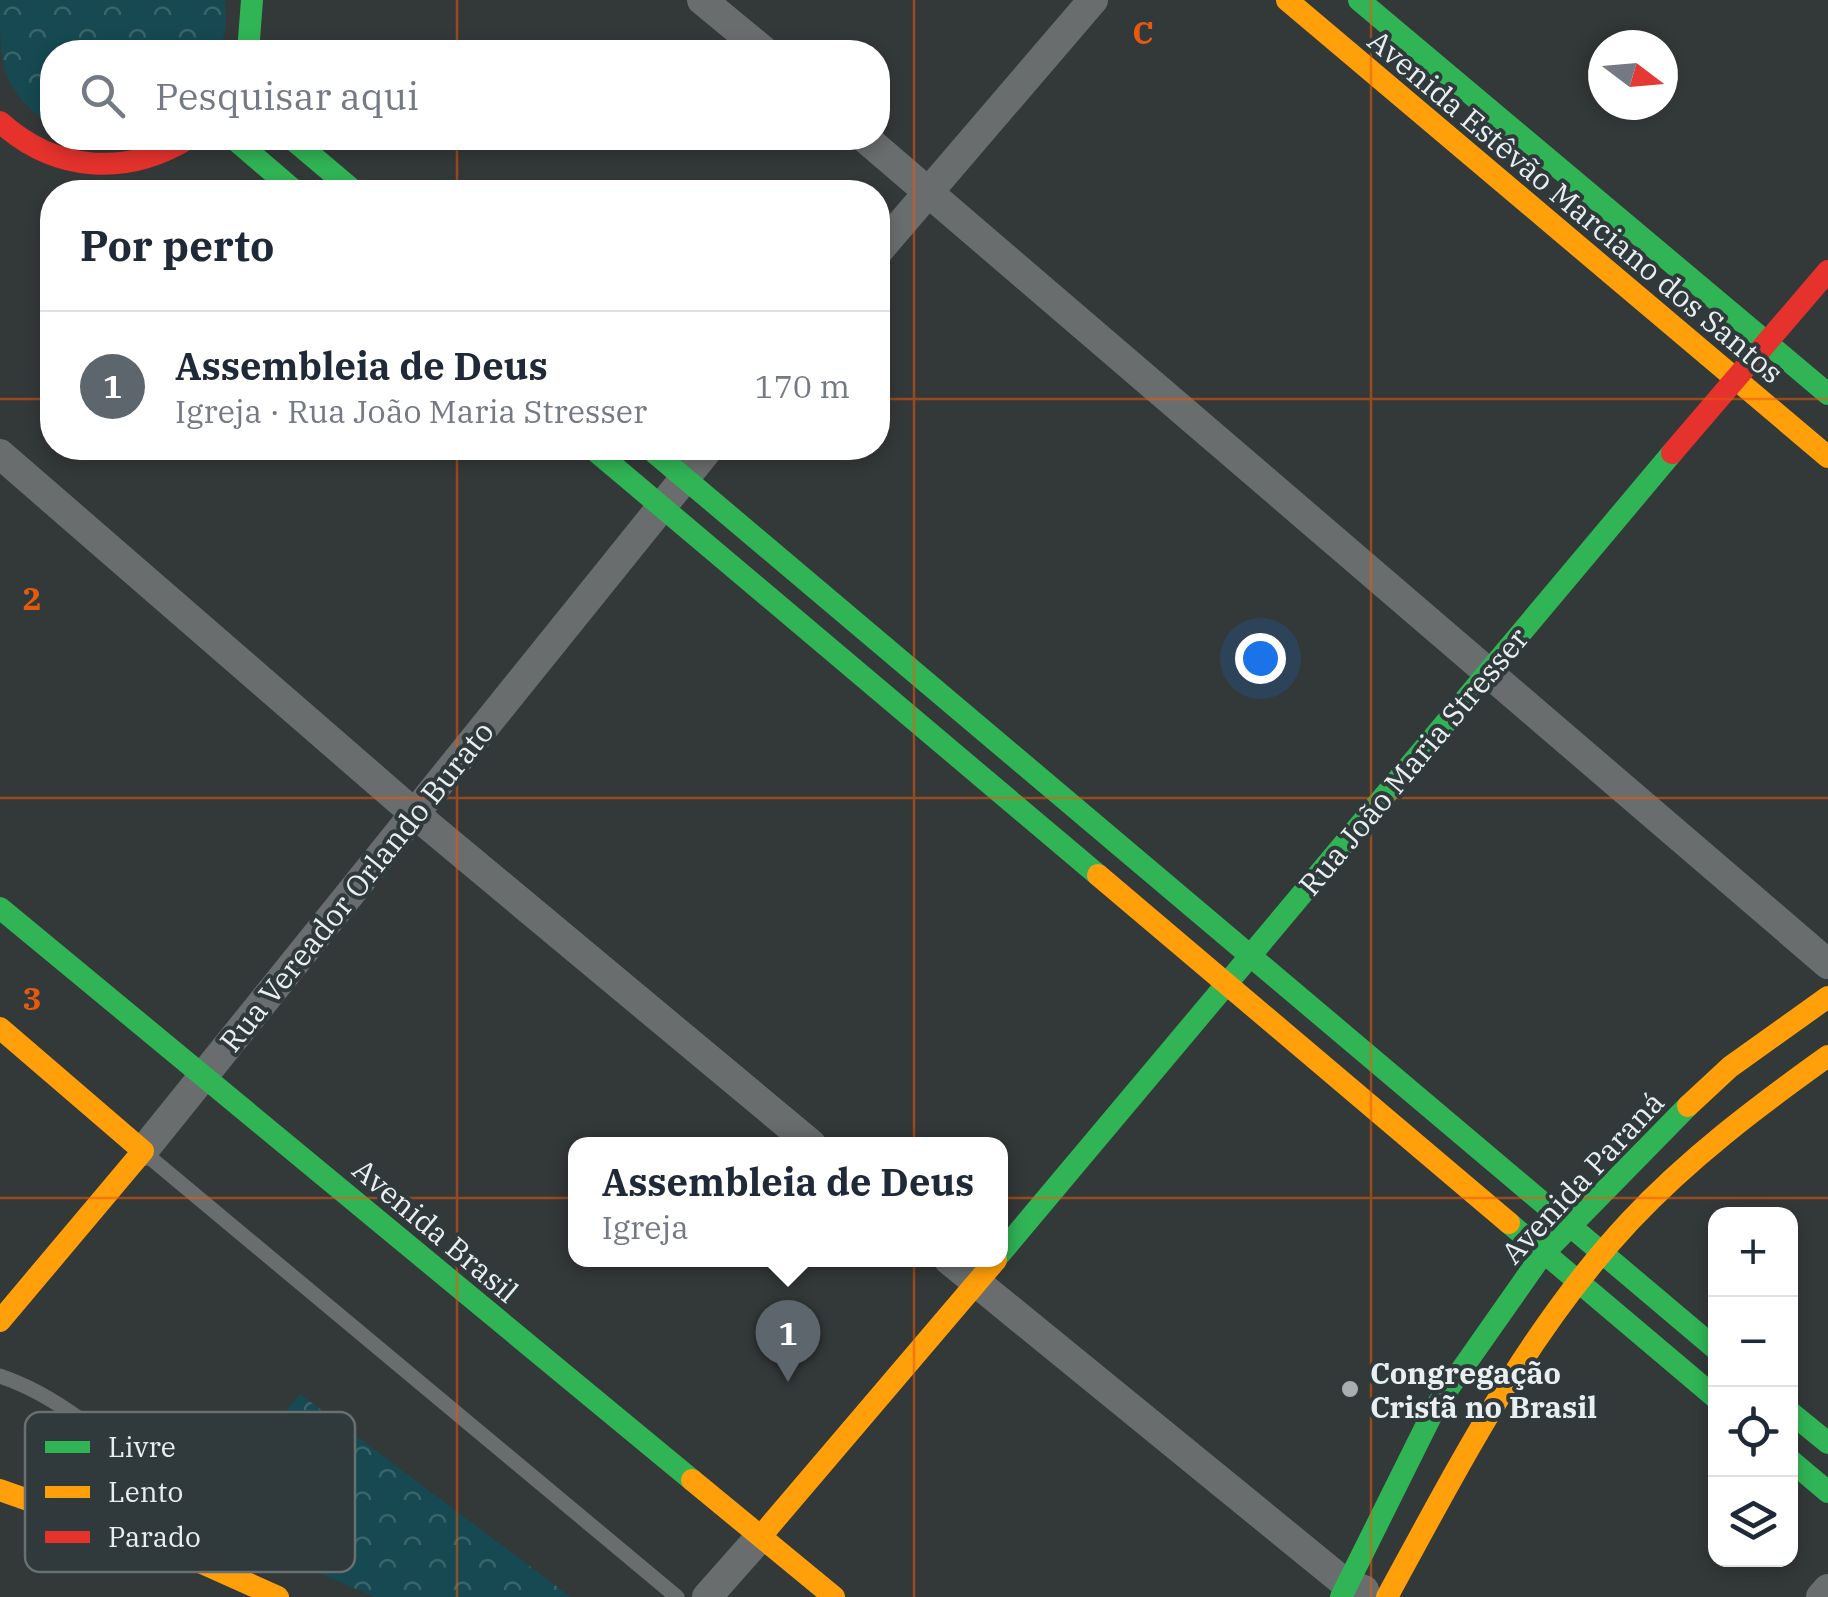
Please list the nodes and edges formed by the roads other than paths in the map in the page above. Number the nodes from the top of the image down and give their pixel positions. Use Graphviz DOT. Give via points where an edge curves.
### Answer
graph roads {
  1 [pos="252,0"];
  2 [pos="702,0"];
  3 [pos="1093,0"];
  4 [pos="1286,0"];
  5 [pos="1359,0"];
  6 [pos="249,40"];
  7 [pos="750,40"];
  8 [pos="2,130"];
  9 [pos="170,150"];
  10 [pos="246,150"];
  11 [pos="306,150"];
  12 [pos="879,150"];
  13 [pos="282,180"];
  14 [pos="341,180"];
  15 [pos="929,191"];
  16 [pos="890,238"];
  17 [pos="1828,271"];
  18 [pos="1768,342"];
  19 [pos="1735,380"];
  20 [pos="1828,394"];
  21 [pos="0,454"];
  22 [pos="1828,457"];
  23 [pos="606,460"];
  24 [pos="664,460"];
  25 [pos="699,460"];
  26 [pos="684,477"];
  27 [pos="659,506"];
  28 [pos="1487,670"];
  29 [pos="416,814"];
  30 [pos="0,908"];
  31 [pos="1252,954"];
  32 [pos="1828,964"];
  33 [pos="1228,984"];
  34 [pos="1828,996"];
  35 [pos="0,1028"];
  36 [pos="1828,1056"];
  37 [pos="202,1076"];
  38 [pos="803,1137"];
  39 [pos="143,1152"];
  40 [pos="1572,1228"];
  41 [pos="1008,1245"];
  42 [pos="1542,1255"];
  43 [pos="1603,1256"];
  44 [pos="986,1271"];
  45 [pos="1578,1283"];
  46 [pos="0,1321"];
  47 [pos="1708,1343"];
  48 [pos="0,1376"];
  49 [pos="1708,1391"];
  50 [pos="69,1412"];
  51 [pos="1798,1419"];
  52 [pos="1828,1444"];
  53 [pos="1798,1467"];
  54 [pos="0,1490"];
  55 [pos="1828,1492"];
  56 [pos="25,1499"];
  57 [pos="760,1536"];
  58 [pos="222,1572"];
  59 [pos="1828,1589"];
  60 [pos="1343,1590"];
  61 [pos="815,1591"];
  62 [pos="278,1597"];
  63 [pos="678,1597"];
  64 [pos="707,1597"];
  65 [pos="1385,1597"];
  66 [pos="1821,1597"];
  1 -- 6 [label="street"];
  2 -- 7 [label="street"];
  3 -- 15 [label="street"];
  4 -- 19 [label="street, Avenida Estêvão Marciano dos Santos"];
  5 -- 18 [label="street, Avenida Estêvão Marciano dos Santos"];
  8 -- 9 [label="street" via="45,154 89,165 134,163"];
  10 -- 13 [label="street"];
  11 -- 14 [label="street"];
  12 -- 15 [label="street"];
  15 -- 16 [label="street"];
  15 -- 28 [label="street"];
  17 -- 18 [label="street, Rua João Maria Stresser"];
  18 -- 19 [label="street, Rua João Maria Stresser"];
  18 -- 20 [label="street, Avenida Estêvão Marciano dos Santos"];
  19 -- 22 [label="street, Avenida Estêvão Marciano dos Santos"];
  19 -- 28 [label="street, Rua João Maria Stresser"];
  21 -- 29 [label="street"];
  23 -- 27 [label="street"];
  24 -- 26 [label="street"];
  25 -- 26 [label="street, Rua Vereador Orlando Burato"];
  26 -- 27 [label="street, Rua Vereador Orlando Burato"];
  26 -- 31 [label="street"];
  27 -- 29 [label="street, Rua Vereador Orlando Burato"];
  27 -- 33 [label="street"];
  28 -- 31 [label="street, Rua João Maria Stresser"];
  28 -- 32 [label="street"];
  29 -- 37 [label="street, Rua Vereador Orlando Burato"];
  29 -- 38 [label="street"];
  30 -- 37 [label="street, Avenida Brasil"];
  31 -- 33 [label="street, Rua João Maria Stresser"];
  31 -- 40 [label="street"];
  33 -- 41 [label="street, Rua João Maria Stresser"];
  33 -- 42 [label="street"];
  34 -- 40 [label="street, Avenida Paraná" via="1730,1066 1637,1154"];
  35 -- 39 [label="street"];
  36 -- 43 [label="street" via="1765,1100 1665,1188"];
  37 -- 39 [label="street, Rua Vereador Orlando Burato"];
  37 -- 57 [label="street, Avenida Brasil"];
  39 -- 46 [label="street, Rua Vereador Orlando Burato"];
  39 -- 63 [label="lane"];
  40 -- 42 [label="street, Avenida Paraná"];
  40 -- 43 [label="street"];
  42 -- 45 [label="street"];
  42 -- 60 [label="street, Avenida Paraná" via="1436,1406"];
  43 -- 45 [label="street"];
  43 -- 47 [label="street"];
  44 -- 57 [label="street"];
  44 -- 60 [label="street"];
  45 -- 49 [label="street"];
  45 -- 65 [label="street" via="1475,1437"];
  48 -- 50 [label="lane"];
  51 -- 52 [label="street"];
  53 -- 55 [label="street"];
  54 -- 56 [label="street"];
  57 -- 61 [label="street, Avenida Brasil"];
  57 -- 64 [label="street"];
  58 -- 62 [label="street"];
  59 -- 66 [label="street"];
  60 -- 65 [label="street"];
}
